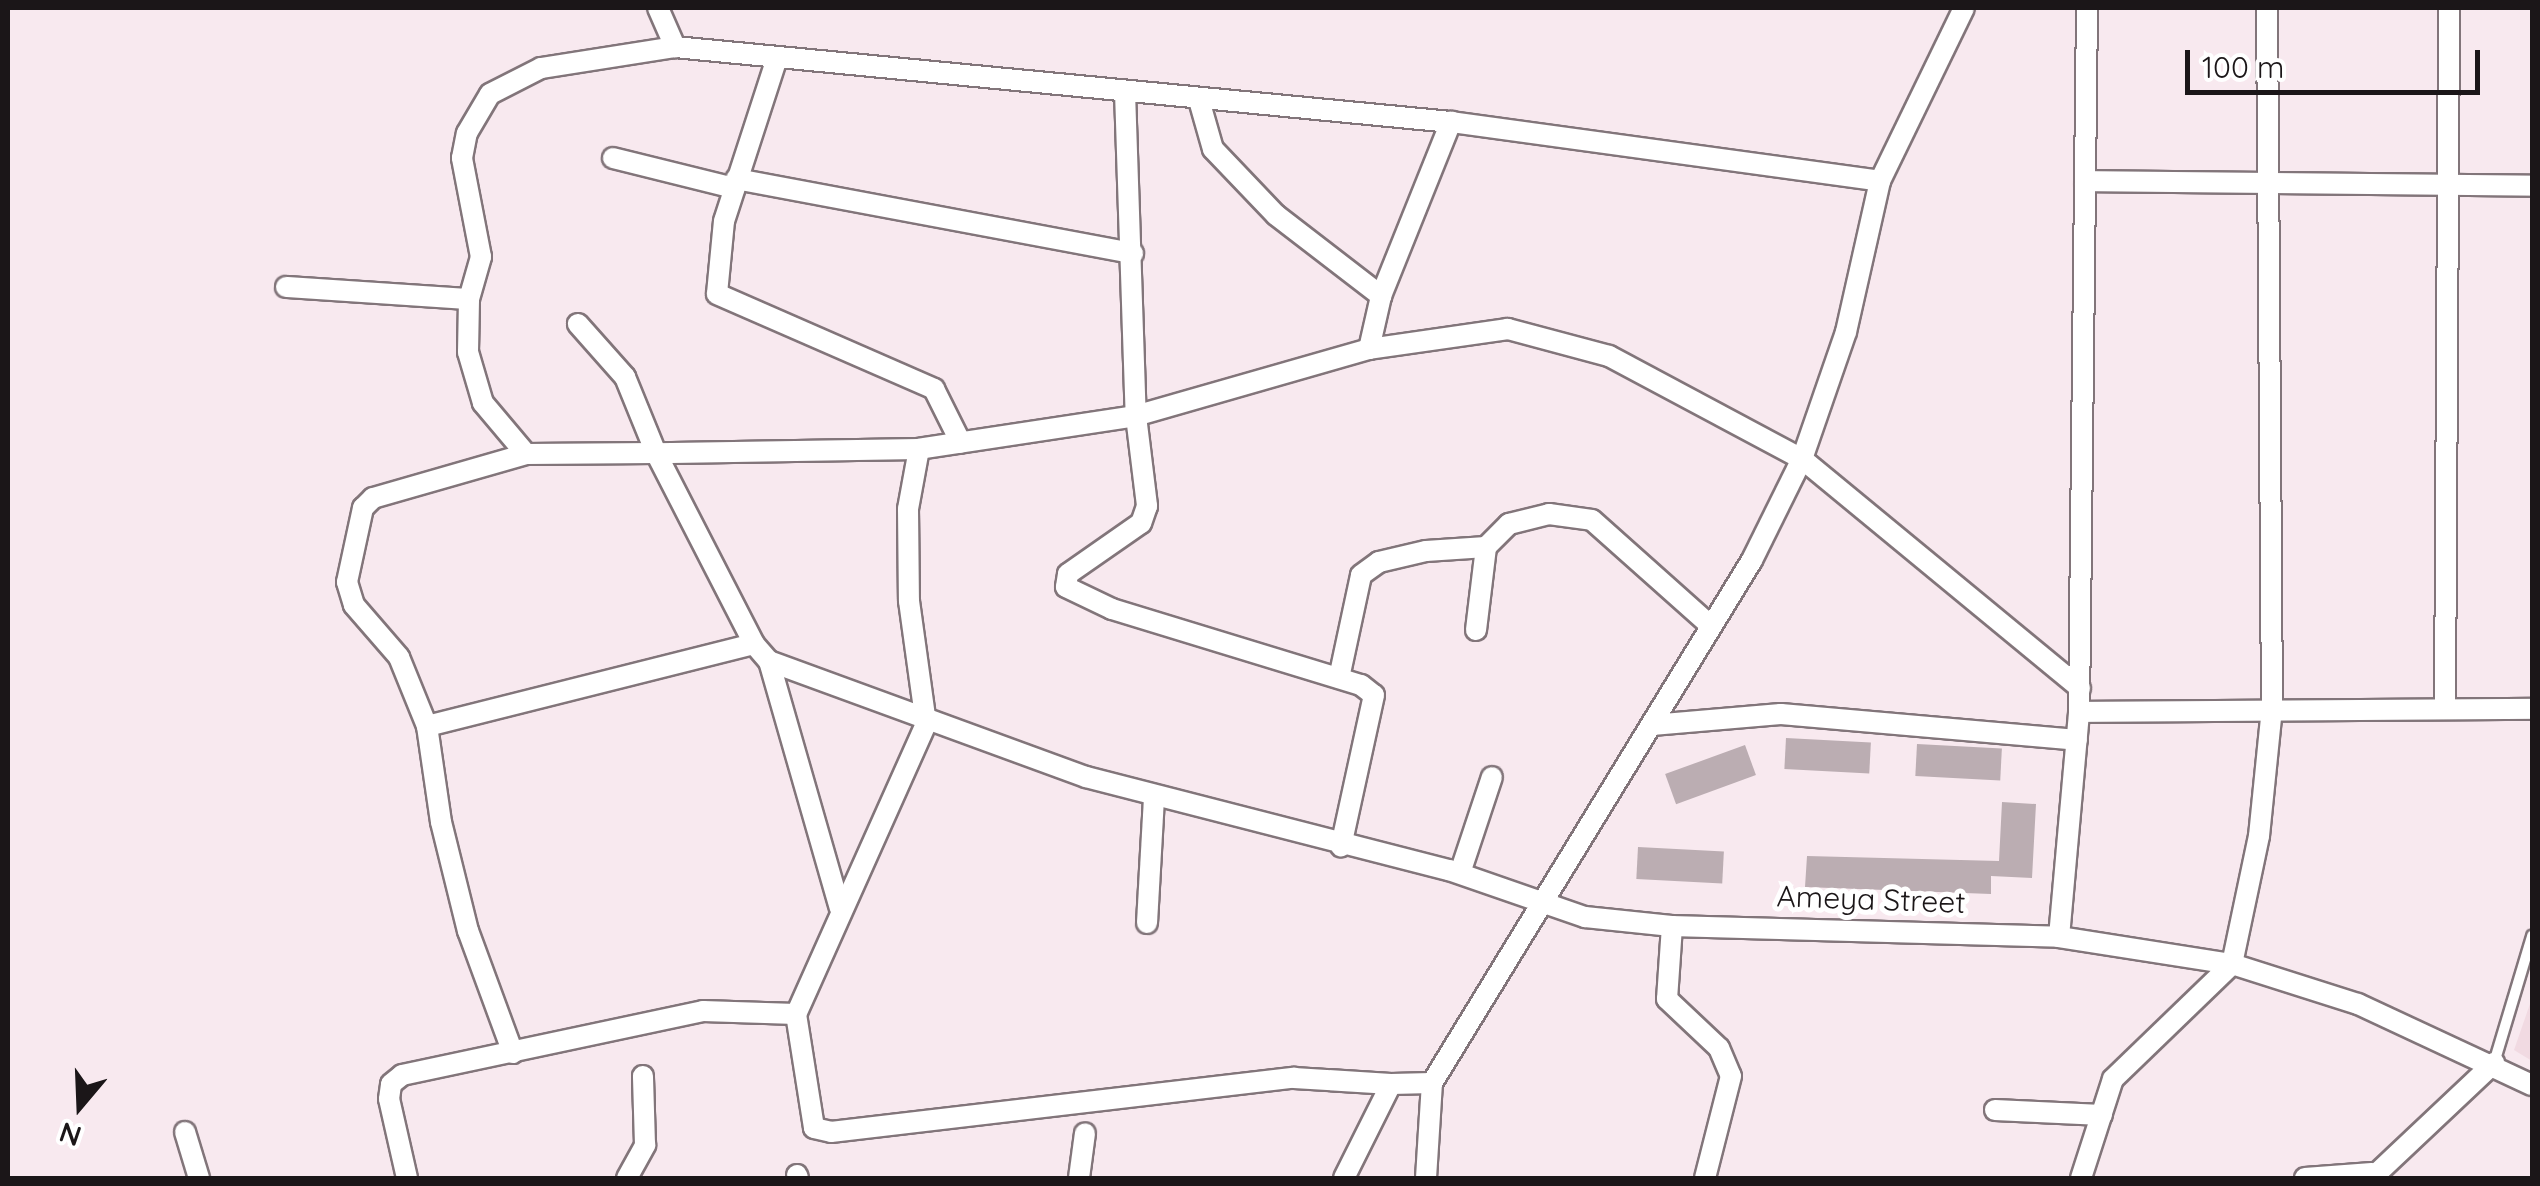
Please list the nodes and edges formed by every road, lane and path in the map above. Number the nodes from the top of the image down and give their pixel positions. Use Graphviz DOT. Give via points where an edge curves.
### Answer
graph roads {
  1 [pos="658,8"];
  2 [pos="1964,8"];
  3 [pos="2087,8"];
  4 [pos="2267,8"];
  5 [pos="2449,8"];
  6 [pos="675,47"];
  7 [pos="778,58"];
  8 [pos="1125,92"];
  9 [pos="1199,100"];
  10 [pos="1451,122"];
  11 [pos="613,158"];
  12 [pos="1880,181"];
  13 [pos="2085,181"];
  14 [pos="735,184"];
  15 [pos="2445,185"];
  16 [pos="2267,186"];
  17 [pos="2532,186"];
  18 [pos="1132,253"];
  19 [pos="286,287"];
  20 [pos="1380,296"];
  21 [pos="470,299"];
  22 [pos="578,324"];
  23 [pos="1369,349"];
  24 [pos="1136,416"];
  25 [pos="961,443"];
  26 [pos="920,449"];
  27 [pos="656,452"];
  28 [pos="526,454"];
  29 [pos="1802,459"];
  30 [pos="1486,547"];
  31 [pos="1710,626"];
  32 [pos="1476,630"];
  33 [pos="754,644"];
  34 [pos="769,660"];
  35 [pos="1338,678"];
  36 [pos="2080,688"];
  37 [pos="2445,706"];
  38 [pos="2272,709"];
  39 [pos="2532,710"];
  40 [pos="2079,712"];
  41 [pos="926,724"];
  42 [pos="1652,724"];
  43 [pos="427,726"];
  44 [pos="2077,740"];
  45 [pos="1492,776"];
  46 [pos="1154,797"];
  47 [pos="1340,846"];
  48 [pos="1460,873"];
  49 [pos="1539,902"];
  50 [pos="840,908"];
  51 [pos="1148,923"];
  52 [pos="1672,926"];
  53 [pos="2532,936"];
  54 [pos="2058,937"];
  55 [pos="2232,964"];
  56 [pos="796,1014"];
  57 [pos="512,1053"];
  58 [pos="2494,1062"];
  59 [pos="643,1076"];
  60 [pos="1432,1083"];
  61 [pos="1391,1084"];
  62 [pos="2532,1086"];
  63 [pos="1995,1110"];
  64 [pos="2102,1115"];
  65 [pos="185,1132"];
  66 [pos="1085,1133"];
  67 [pos="2372,1176"];
  68 [pos="200,1178"];
  69 [pos="407,1178"];
  70 [pos="627,1178"];
  71 [pos="1079,1178"];
  72 [pos="1344,1178"];
  73 [pos="1426,1178"];
  74 [pos="1705,1178"];
  75 [pos="2081,1178"];
  76 [pos="2305,1178"];
  1 -- 6 [label="street"];
  2 -- 12 [label="street"];
  3 -- 13 [label="street"];
  4 -- 16 [label="street"];
  5 -- 15 [label="street"];
  6 -- 7 [label="street"];
  6 -- 21 [label="street" via="542,68 490,94 467,133 462,158 481,247"];
  7 -- 8 [label="street"];
  7 -- 14 [label="street"];
  8 -- 9 [label="street"];
  8 -- 18 [label="street"];
  9 -- 10 [label="street"];
  9 -- 20 [label="street" via="1213,149 1276,215"];
  10 -- 12 [label="street"];
  10 -- 20 [label="street"];
  11 -- 14 [label="street"];
  12 -- 29 [label="street" via="1846,332"];
  13 -- 16 [label="street"];
  13 -- 36 [label="street"];
  14 -- 18 [label="street"];
  14 -- 25 [label="street" via="718,250 718,294 934,390"];
  15 -- 16 [label="street"];
  15 -- 17 [label="street"];
  15 -- 37 [label="street"];
  16 -- 38 [label="street"];
  18 -- 24 [label="street"];
  19 -- 21 [label="street"];
  20 -- 23 [label="street"];
  21 -- 28 [label="street" via="468,352 483,403"];
  22 -- 27 [label="street" via="625,376"];
  23 -- 24 [label="street"];
  23 -- 29 [label="street" via="1508,330 1554,337 1652,376"];
  24 -- 25 [label="street"];
  24 -- 35 [label="street" via="1146,514 1068,574 1071,595"];
  25 -- 26 [label="street"];
  26 -- 27 [label="street"];
  26 -- 41 [label="street" via="908,509 909,602"];
  27 -- 28 [label="street"];
  27 -- 33 [label="street"];
  28 -- 43 [label="street" via="373,498 363,508 348,591 399,657"];
  29 -- 31 [label="street" via="1770,529"];
  29 -- 36 [label="street"];
  30 -- 31 [label="street" via="1510,524 1549,514 1592,520"];
  30 -- 32 [label="street"];
  30 -- 35 [label="street" via="1426,551 1379,562 1360,575"];
  31 -- 42 [label="street"];
  33 -- 34 [label="street"];
  33 -- 43 [label="street"];
  34 -- 41 [label="street, Ameya Street"];
  34 -- 50 [label="street"];
  35 -- 47 [label="street" via="1361,684 1376,704"];
  36 -- 40 [label="street"];
  37 -- 38 [label="street"];
  37 -- 39 [label="street"];
  38 -- 40 [label="street"];
  38 -- 55 [label="street" via="2258,836"];
  40 -- 44 [label="street"];
  41 -- 46 [label="street, Ameya Street"];
  41 -- 50 [label="street"];
  42 -- 44 [label="street" via="1781,714"];
  42 -- 49 [label="street"];
  43 -- 57 [label="street" via="440,822 468,931"];
  44 -- 54 [label="street"];
  45 -- 48 [label="street"];
  46 -- 47 [label="street, Ameya Street"];
  46 -- 51 [label="street"];
  47 -- 48 [label="street, Ameya Street"];
  48 -- 49 [label="street, Ameya Street"];
  49 -- 52 [label="street, Ameya Street" via="1585,917"];
  49 -- 60 [label="street"];
  50 -- 56 [label="street"];
  52 -- 54 [label="street, Ameya Street"];
  52 -- 74 [label="street" via="1670,1005 1718,1048 1731,1076"];
  53 -- 58 [label="lane"];
  54 -- 55 [label="street, Ameya Street"];
  55 -- 58 [label="street, Ameya Street" via="2358,1004"];
  55 -- 64 [label="street" via="2113,1079"];
  56 -- 57 [label="street" via="703,1011"];
  56 -- 61 [label="street" via="814,1128 820,1132 1294,1078"];
  57 -- 69 [label="street" via="396,1078 389,1099"];
  58 -- 62 [label="street, Ameya Street"];
  58 -- 67 [label="street"];
  59 -- 70 [label="street" via="645,1145"];
  60 -- 61 [label="street"];
  60 -- 73 [label="street"];
  61 -- 72 [label="street"];
  63 -- 64 [label="street"];
  64 -- 75 [label="street"];
  65 -- 68 [label="street"];
  66 -- 71 [label="street"];
  67 -- 76 [label="street"];
}
